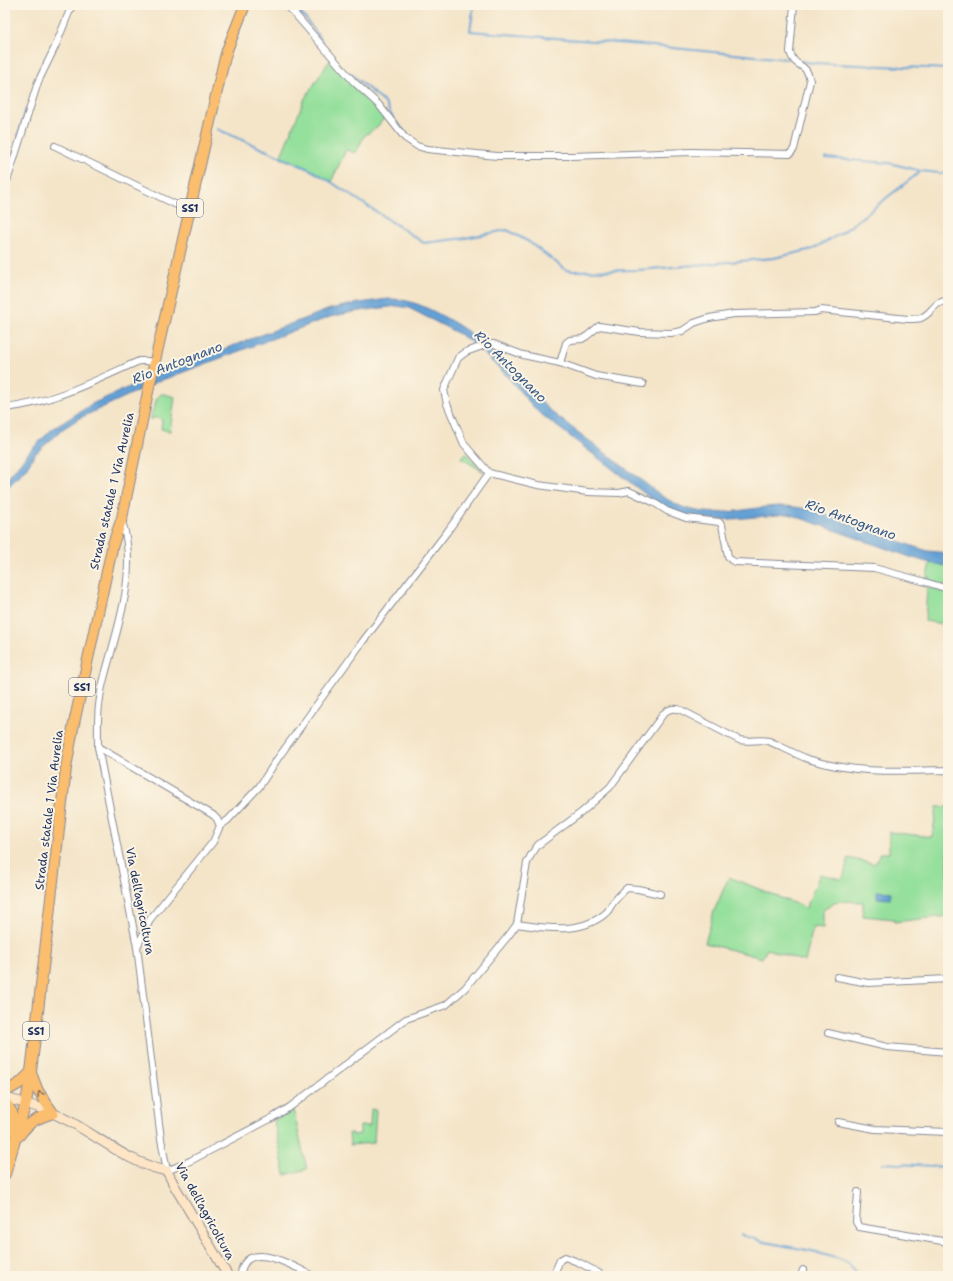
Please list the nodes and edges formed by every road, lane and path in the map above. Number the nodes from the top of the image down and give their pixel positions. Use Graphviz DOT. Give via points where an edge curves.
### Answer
graph roads {
  1 [pos="72,5"];
  2 [pos="245,5"];
  3 [pos="288,5"];
  4 [pos="794,5"];
  5 [pos="55,146"];
  6 [pos="5,184"];
  7 [pos="189,211"];
  8 [pos="948,301"];
  9 [pos="560,363"];
  10 [pos="154,365"];
  11 [pos="643,384"];
  12 [pos="5,408"];
  13 [pos="489,473"];
  14 [pos="122,518"];
  15 [pos="948,589"];
  16 [pos="98,747"];
  17 [pos="948,770"];
  18 [pos="220,826"];
  19 [pos="660,894"];
  20 [pos="517,924"];
  21 [pos="137,947"];
  22 [pos="837,977"];
  23 [pos="948,979"];
  24 [pos="828,1033"];
  25 [pos="948,1052"];
  26 [pos="31,1072"];
  27 [pos="5,1092"];
  28 [pos="5,1098"];
  29 [pos="5,1102"];
  30 [pos="26,1103"];
  31 [pos="53,1113"];
  32 [pos="838,1122"];
  33 [pos="948,1132"];
  34 [pos="15,1140"];
  35 [pos="167,1171"];
  36 [pos="5,1174"];
  37 [pos="858,1192"];
  38 [pos="948,1242"];
  39 [pos="228,1276"];
  40 [pos="241,1276"];
  41 [pos="313,1276"];
  42 [pos="553,1276"];
  43 [pos="604,1276"];
  1 -- 6 [label="street" via="38,82"];
  2 -- 7 [label="main road, Strada statale 1 Via Aurelia / SS1" via="227,50"];
  3 -- 4 [label="street" via="352,81 378,105 412,144 427,149 504,156 691,152 790,154 794,149 810,81 805,67 796,63 790,52"];
  5 -- 7 [label="street"];
  7 -- 10 [label="main road, Strada statale 1 Via Aurelia / SS1"];
  8 -- 9 [label="street" via="939,302 921,318 908,319 821,310 734,314 709,318 694,323 682,331 671,333 640,332 599,326 582,339 570,340 566,344"];
  9 -- 11 [label="street" via="596,376"];
  9 -- 13 [label="street" via="522,355 494,344 466,352 458,358 444,390 447,404 464,444"];
  10 -- 12 [label="street" via="147,361 139,361 77,389"];
  10 -- 14 [label="main road, Strada statale 1 Via Aurelia / SS1"];
  13 -- 15 [label="street" via="538,485 588,492 629,491 686,518 719,522 722,525 728,556 735,562 874,568"];
  13 -- 18 [label="street" via="363,641 259,787"];
  14 -- 16 [label="street, Via dell'agricoltura" via="128,559 124,603 100,697"];
  14 -- 26 [label="main road, Strada statale 1 Via Aurelia / SS1" via="113,544 66,768"];
  16 -- 18 [label="street" via="213,815"];
  16 -- 21 [label="street, Via dell'agricoltura"];
  17 -- 20 [label="street" via="886,771 832,765 808,759 768,741 739,740 681,710 669,709 610,787 538,845 531,855 525,873"];
  18 -- 21 [label="street" via="213,842 151,918"];
  19 -- 20 [label="street" via="626,888 608,911 596,920 578,927 546,928"];
  20 -- 35 [label="street" via="465,988 446,1005 406,1019 299,1101 272,1118"];
  21 -- 35 [label="street, Via dell'agricoltura"];
  22 -- 23 [label="street" via="873,983"];
  24 -- 25 [label="street" via="887,1047"];
  26 -- 27 [label="main road" via="20,1083"];
  26 -- 30 [label="main road, SS1"];
  31 -- 26 [label="main road, one-way" via="38,1091"];
  28 -- 30 [label="street"];
  29 -- 34 [label="main road" via="14,1117"];
  30 -- 31 [label="street"];
  30 -- 34 [label="main road, SS1"];
  31 -- 34 [label="main road" via="34,1120"];
  31 -- 35 [label="street" via="119,1152"];
  32 -- 33 [label="street" via="875,1129"];
  34 -- 36 [label="main road, SS1"];
  35 -- 39 [label="street, Via dell'agricoltura"];
  37 -- 38 [label="street" via="856,1222 859,1227"];
  40 -- 41 [label="street" via="246,1260 258,1256 281,1260"];
  42 -- 43 [label="street" via="560,1260 565,1257"];
}
